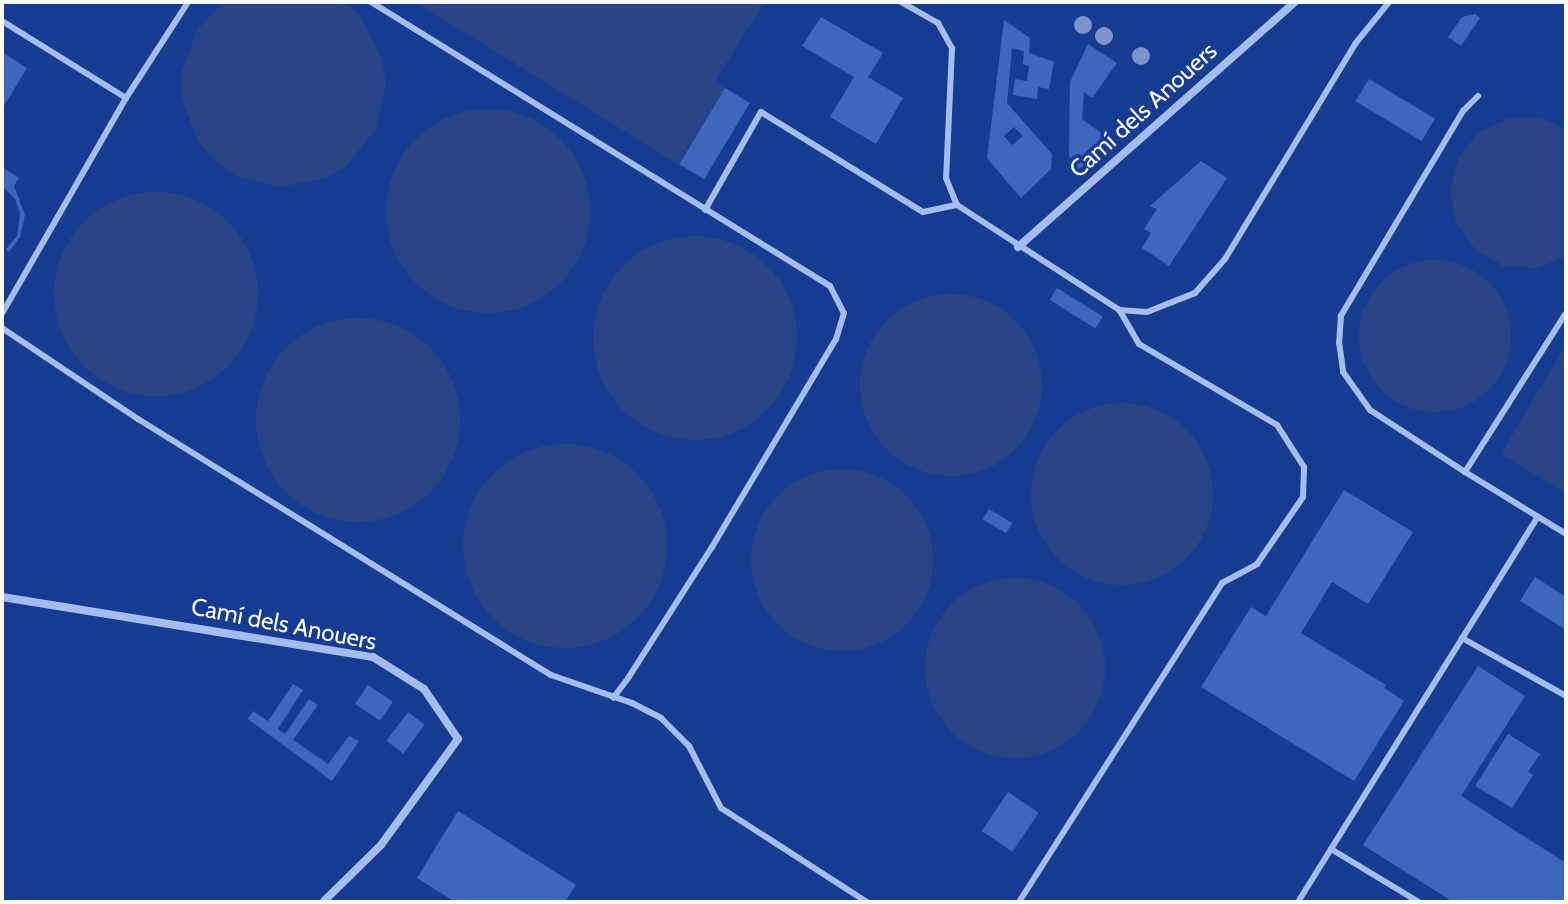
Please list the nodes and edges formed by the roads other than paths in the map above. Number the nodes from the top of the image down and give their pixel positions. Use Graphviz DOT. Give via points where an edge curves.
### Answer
graph roads {
  1 [pos="188,2"];
  2 [pos="371,2"];
  3 [pos="901,2"];
  4 [pos="1295,2"];
  5 [pos="1389,2"];
  6 [pos="2,21"];
  7 [pos="1478,96"];
  8 [pos="126,98"];
  9 [pos="957,205"];
  10 [pos="705,210"];
  11 [pos="1018,247"];
  12 [pos="1119,310"];
  13 [pos="1566,313"];
  14 [pos="2,314"];
  15 [pos="2,328"];
  16 [pos="1465,472"];
  17 [pos="1538,517"];
  18 [pos="1566,534"];
  19 [pos="2,597"];
  20 [pos="1462,638"];
  21 [pos="1566,696"];
  22 [pos="613,698"];
  23 [pos="1331,849"];
  24 [pos="323,902"];
  25 [pos="867,902"];
  26 [pos="1019,902"];
  27 [pos="1298,902"];
  28 [pos="1419,902"];
  1 -- 8 [label="lane"];
  2 -- 10 [label="lane"];
  3 -- 9 [label="lane" via="938,23 952,48 946,178"];
  4 -- 11 [label="street, Camí dels Anouers"];
  5 -- 12 [label="lane" via="1355,44 1225,259 1195,293 1147,312"];
  6 -- 8 [label="lane"];
  7 -- 16 [label="lane" via="1463,111 1341,316 1339,342 1343,372 1370,410"];
  8 -- 14 [label="lane"];
  9 -- 10 [label="lane" via="923,212 761,112"];
  9 -- 11 [label="lane"];
  10 -- 22 [label="lane" via="830,286 844,313 836,339 712,547"];
  11 -- 12 [label="lane"];
  12 -- 26 [label="lane" via="1139,344 1277,425 1304,467 1303,497 1257,564 1222,583"];
  13 -- 16 [label="lane"];
  15 -- 22 [label="lane" via="510,651 551,675"];
  16 -- 17 [label="lane"];
  17 -- 18 [label="lane"];
  17 -- 20 [label="lane"];
  19 -- 24 [label="street, Camí dels Anouers" via="373,657 424,689 458,739 381,845"];
  20 -- 21 [label="lane"];
  20 -- 23 [label="lane"];
  22 -- 25 [label="lane" via="661,718 689,746 721,808"];
  23 -- 27 [label="lane"];
  23 -- 28 [label="lane"];
}
